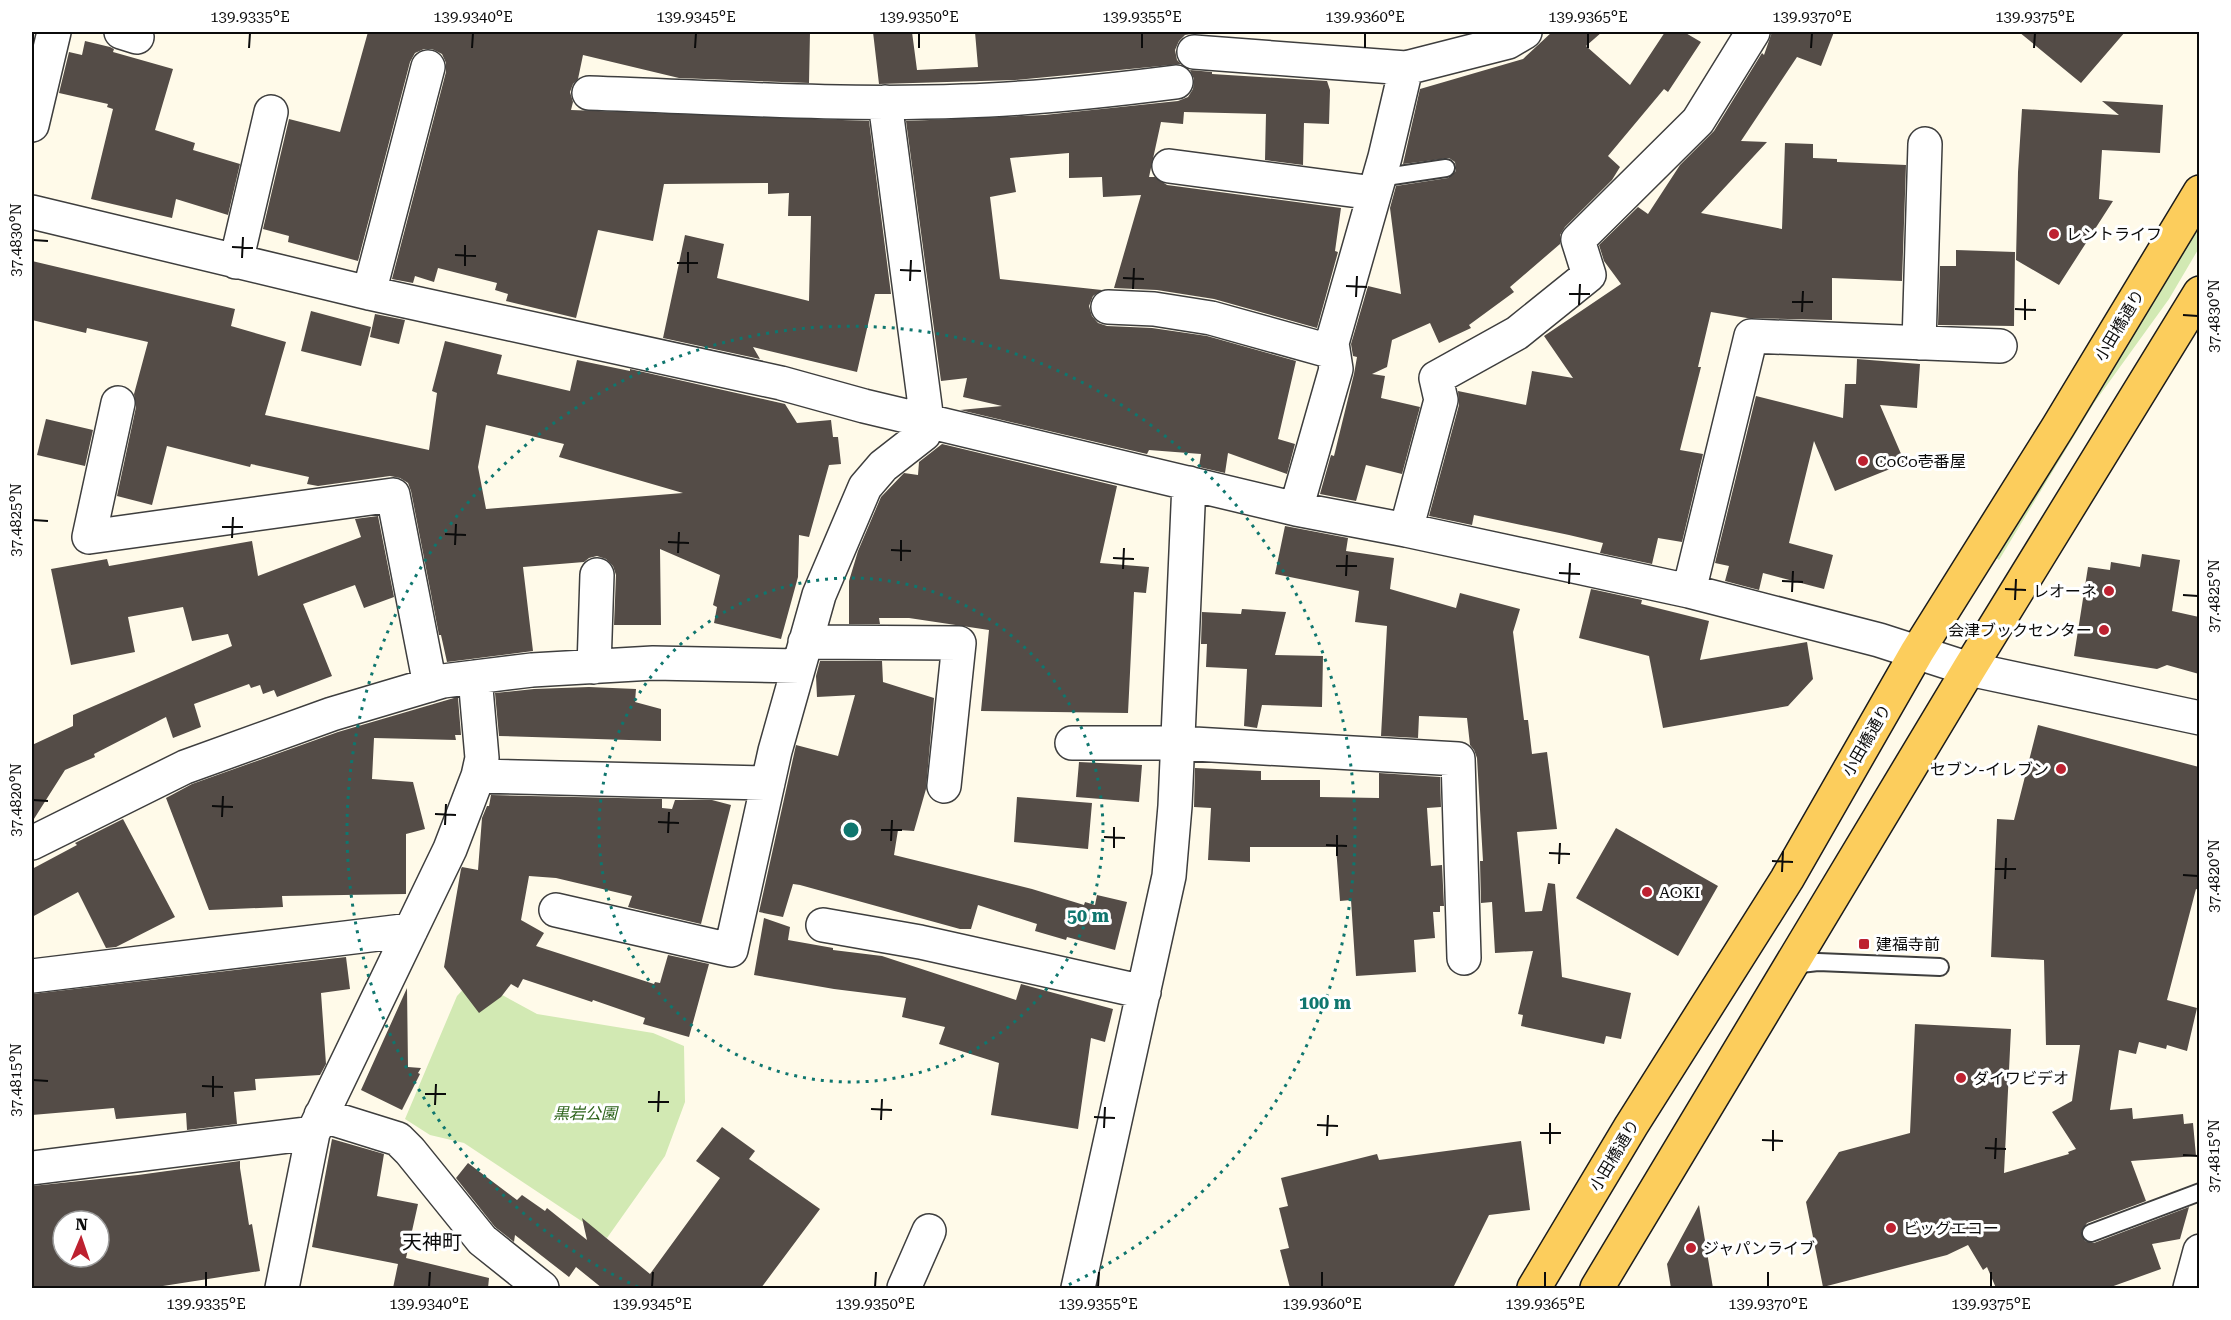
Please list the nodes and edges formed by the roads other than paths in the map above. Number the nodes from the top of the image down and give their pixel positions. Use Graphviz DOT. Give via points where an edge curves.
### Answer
graph roads {
  1 [pos="54,32"];
  2 [pos="1525,32"];
  3 [pos="1753,32"];
  4 [pos="1194,52"];
  5 [pos="428,67"];
  6 [pos="1407,68"];
  7 [pos="1176,82"];
  8 [pos="589,93"];
  9 [pos="885,102"];
  10 [pos="271,112"];
  11 [pos="32,125"];
  12 [pos="1925,144"];
  13 [pos="1169,166"];
  14 [pos="1446,168"];
  15 [pos="1376,185"];
  16 [pos="2199,192"];
  17 [pos="32,213"];
  18 [pos="236,262"];
  19 [pos="369,293"];
  20 [pos="2199,293"];
  21 [pos="1108,307"];
  22 [pos="1918,343"];
  23 [pos="2000,346"];
  24 [pos="1333,352"];
  25 [pos="118,403"];
  26 [pos="927,421"];
  27 [pos="1189,483"];
  28 [pos="1296,509"];
  29 [pos="1406,530"];
  30 [pos="597,575"];
  31 [pos="1689,591"];
  32 [pos="1917,652"];
  33 [pos="802,654"];
  34 [pos="594,667"];
  35 [pos="1969,669"];
  36 [pos="475,677"];
  37 [pos="430,685"];
  38 [pos="2199,718"];
  39 [pos="1072,743"];
  40 [pos="1177,743"];
  41 [pos="478,776"];
  42 [pos="768,783"];
  43 [pos="944,786"];
  44 [pos="32,843"];
  45 [pos="556,910"];
  46 [pos="823,925"];
  47 [pos="411,930"];
  48 [pos="1464,958"];
  49 [pos="1792,964"];
  50 [pos="1941,967"];
  51 [pos="32,976"];
  52 [pos="1144,992"];
  53 [pos="317,1124"];
  54 [pos="32,1167"];
  55 [pos="2199,1192"];
  56 [pos="929,1231"];
  57 [pos="2091,1233"];
  58 [pos="282,1288"];
  59 [pos="542,1288"];
  60 [pos="903,1288"];
  61 [pos="1078,1288"];
  62 [pos="1534,1288"];
  63 [pos="1597,1288"];
  1 -- 11 [label="street"];
  2 -- 6 [label="street" via="1508,42"];
  3 -- 29 [label="street" via="1698,121 1578,240 1589,275 1517,333 1436,378 1441,400"];
  4 -- 6 [label="street"];
  5 -- 19 [label="street"];
  6 -- 15 [label="street"];
  7 -- 9 [label="street" via="1071,95"];
  8 -- 9 [label="street"];
  9 -- 26 [label="street"];
  10 -- 18 [label="street"];
  12 -- 22 [label="street"];
  13 -- 15 [label="street"];
  14 -- 15 [label="lane"];
  15 -- 24 [label="street" via="1332,343"];
  16 -- 32 [label="main road, 小田橋通り"];
  17 -- 18 [label="street"];
  18 -- 19 [label="street"];
  19 -- 26 [label="street" via="781,383"];
  20 -- 35 [label="main road"];
  21 -- 24 [label="street" via="1211,318"];
  22 -- 23 [label="street"];
  22 -- 31 [label="street" via="1751,336"];
  24 -- 28 [label="street" via="1336,369"];
  25 -- 37 [label="street" via="89,537 393,495"];
  26 -- 27 [label="street"];
  26 -- 33 [label="street" via="924,434 883,466 865,487 819,595"];
  27 -- 28 [label="street"];
  27 -- 40 [label="street"];
  28 -- 29 [label="street"];
  29 -- 31 [label="street"];
  30 -- 34 [label="street"];
  31 -- 32 [label="street"];
  32 -- 35 [label="street"];
  32 -- 62 [label="main road, 小田橋通り" via="1787,879"];
  33 -- 34 [label="street"];
  33 -- 42 [label="street"];
  33 -- 43 [label="street" via="959,643"];
  34 -- 36 [label="street"];
  35 -- 38 [label="street"];
  35 -- 49 [label="main road"];
  36 -- 37 [label="street"];
  36 -- 41 [label="street" via="482,758"];
  37 -- 44 [label="street" via="332,714 185,767"];
  39 -- 40 [label="street"];
  40 -- 48 [label="street" via="1458,759"];
  40 -- 52 [label="street" via="1169,876"];
  41 -- 42 [label="street"];
  41 -- 47 [label="street" via="450,849"];
  42 -- 45 [label="street" via="731,950"];
  46 -- 52 [label="street" via="920,942"];
  47 -- 51 [label="street"];
  47 -- 53 [label="street"];
  49 -- 50 [label="lane"];
  49 -- 63 [label="main road"];
  52 -- 61 [label="street"];
  53 -- 54 [label="street"];
  53 -- 58 [label="street"];
  53 -- 59 [label="street" via="398,1139 482,1240"];
  55 -- 57 [label="lane"];
  56 -- 60 [label="street"];
}
